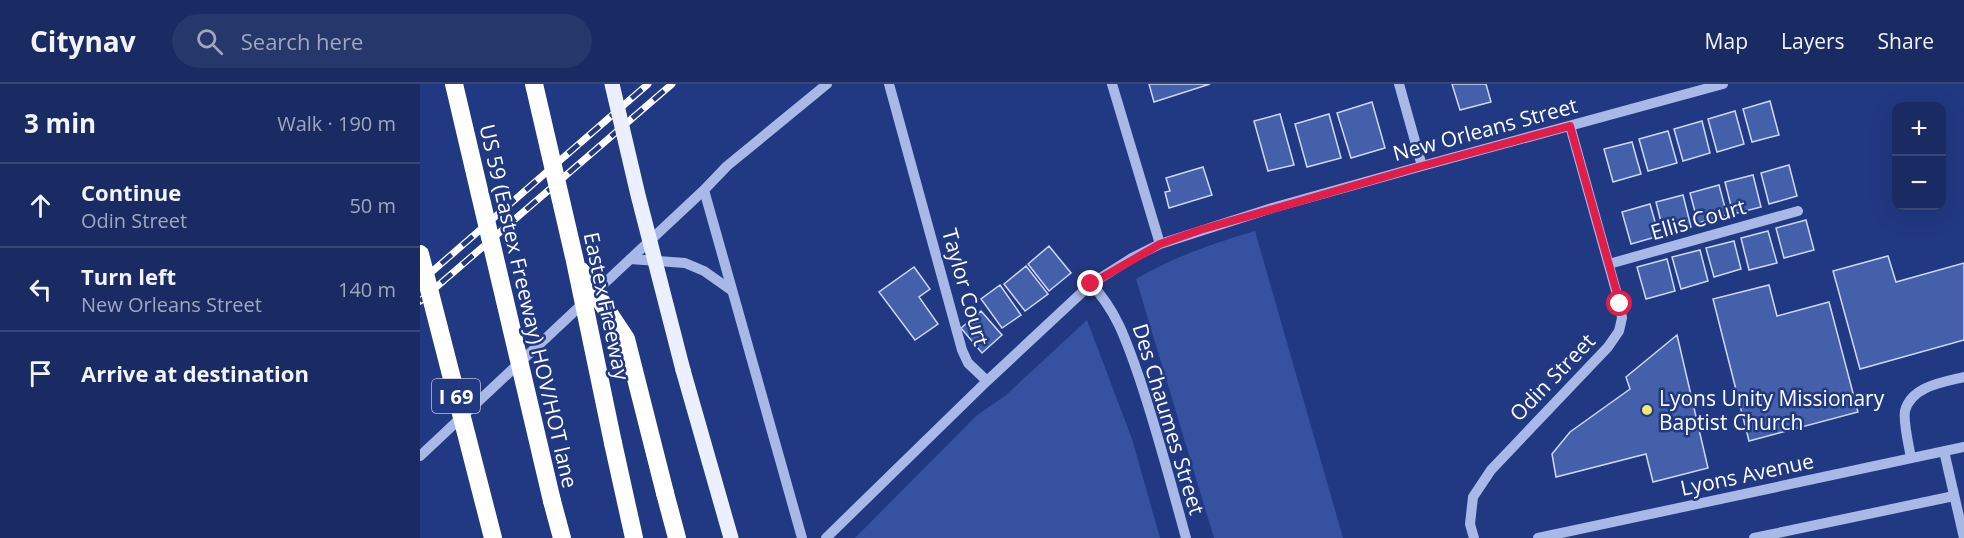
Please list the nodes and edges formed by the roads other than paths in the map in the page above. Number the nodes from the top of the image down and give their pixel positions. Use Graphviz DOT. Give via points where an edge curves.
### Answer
graph roads {
  1 [pos="454,84"];
  2 [pos="534,84"];
  3 [pos="612,84"];
  4 [pos="827,84"];
  5 [pos="889,84"];
  6 [pos="1112,84"];
  7 [pos="1400,84"];
  8 [pos="1723,84"];
  9 [pos="1711,86"];
  10 [pos="1570,126"];
  11 [pos="1422,166"];
  12 [pos="704,190"];
  13 [pos="1798,211"];
  14 [pos="1160,244"];
  15 [pos="420,255"];
  16 [pos="630,259"];
  17 [pos="575,261"];
  18 [pos="1609,264"];
  19 [pos="1091,284"];
  20 [pos="731,290"];
  21 [pos="1964,377"];
  22 [pos="987,381"];
  23 [pos="1964,447"];
  24 [pos="1944,451"];
  25 [pos="420,456"];
  26 [pos="1911,458"];
  27 [pos="1954,496"];
  28 [pos="493,538"];
  29 [pos="562,538"];
  30 [pos="634,538"];
  31 [pos="677,538"];
  32 [pos="730,538"];
  33 [pos="802,538"];
  34 [pos="826,538"];
  35 [pos="1186,538"];
  36 [pos="1474,538"];
  37 [pos="1538,538"];
  38 [pos="1754,538"];
  39 [pos="1964,538"];
  1 -- 29 [label="highway, US 59 (Eastex Freeway) HOV/HOT lane, bridge"];
  2 -- 17 [label="highway, Eastex Freeway, bridge"];
  3 -- 32 [label="main road, bridge" via="683,370"];
  4 -- 12 [label="street" via="727,166"];
  5 -- 22 [label="street, Taylor Court" via="962,350 968,363"];
  6 -- 14 [label="street"];
  7 -- 11 [label="street"];
  8 -- 9 [label="street, New Orleans Street"];
  9 -- 10 [label="street, New Orleans Street"];
  10 -- 11 [label="street, New Orleans Street"];
  10 -- 18 [label="street, Odin Street"];
  11 -- 14 [label="street, New Orleans Street"];
  12 -- 16 [label="street"];
  12 -- 20 [label="street"];
  13 -- 18 [label="street, Ellis Court"];
  14 -- 19 [label="street, New Orleans Street"];
  15 -- 28 [label="highway, I 69, bridge"];
  16 -- 20 [label="street" via="685,263"];
  16 -- 25 [label="street"];
  17 -- 30 [label="highway, Eastex Freeway, bridge"];
  17 -- 31 [label="highway, bridge" via="626,339"];
  18 -- 36 [label="street, Odin Street" via="1622,318 1614,340 1491,470 1473,497 1470,524"];
  19 -- 22 [label="street, New Orleans Street"];
  19 -- 35 [label="street, Des Chaumes Street" via="1120,323 1149,406"];
  20 -- 33 [label="street"];
  21 -- 26 [label="street" via="1913,395 1905,412"];
  22 -- 34 [label="street"];
  23 -- 24 [label="street, Lyons Avenue"];
  24 -- 26 [label="street, Lyons Avenue"];
  24 -- 27 [label="street"];
  26 -- 37 [label="street, Lyons Avenue"];
  27 -- 38 [label="street"];
  27 -- 39 [label="street"];
}
